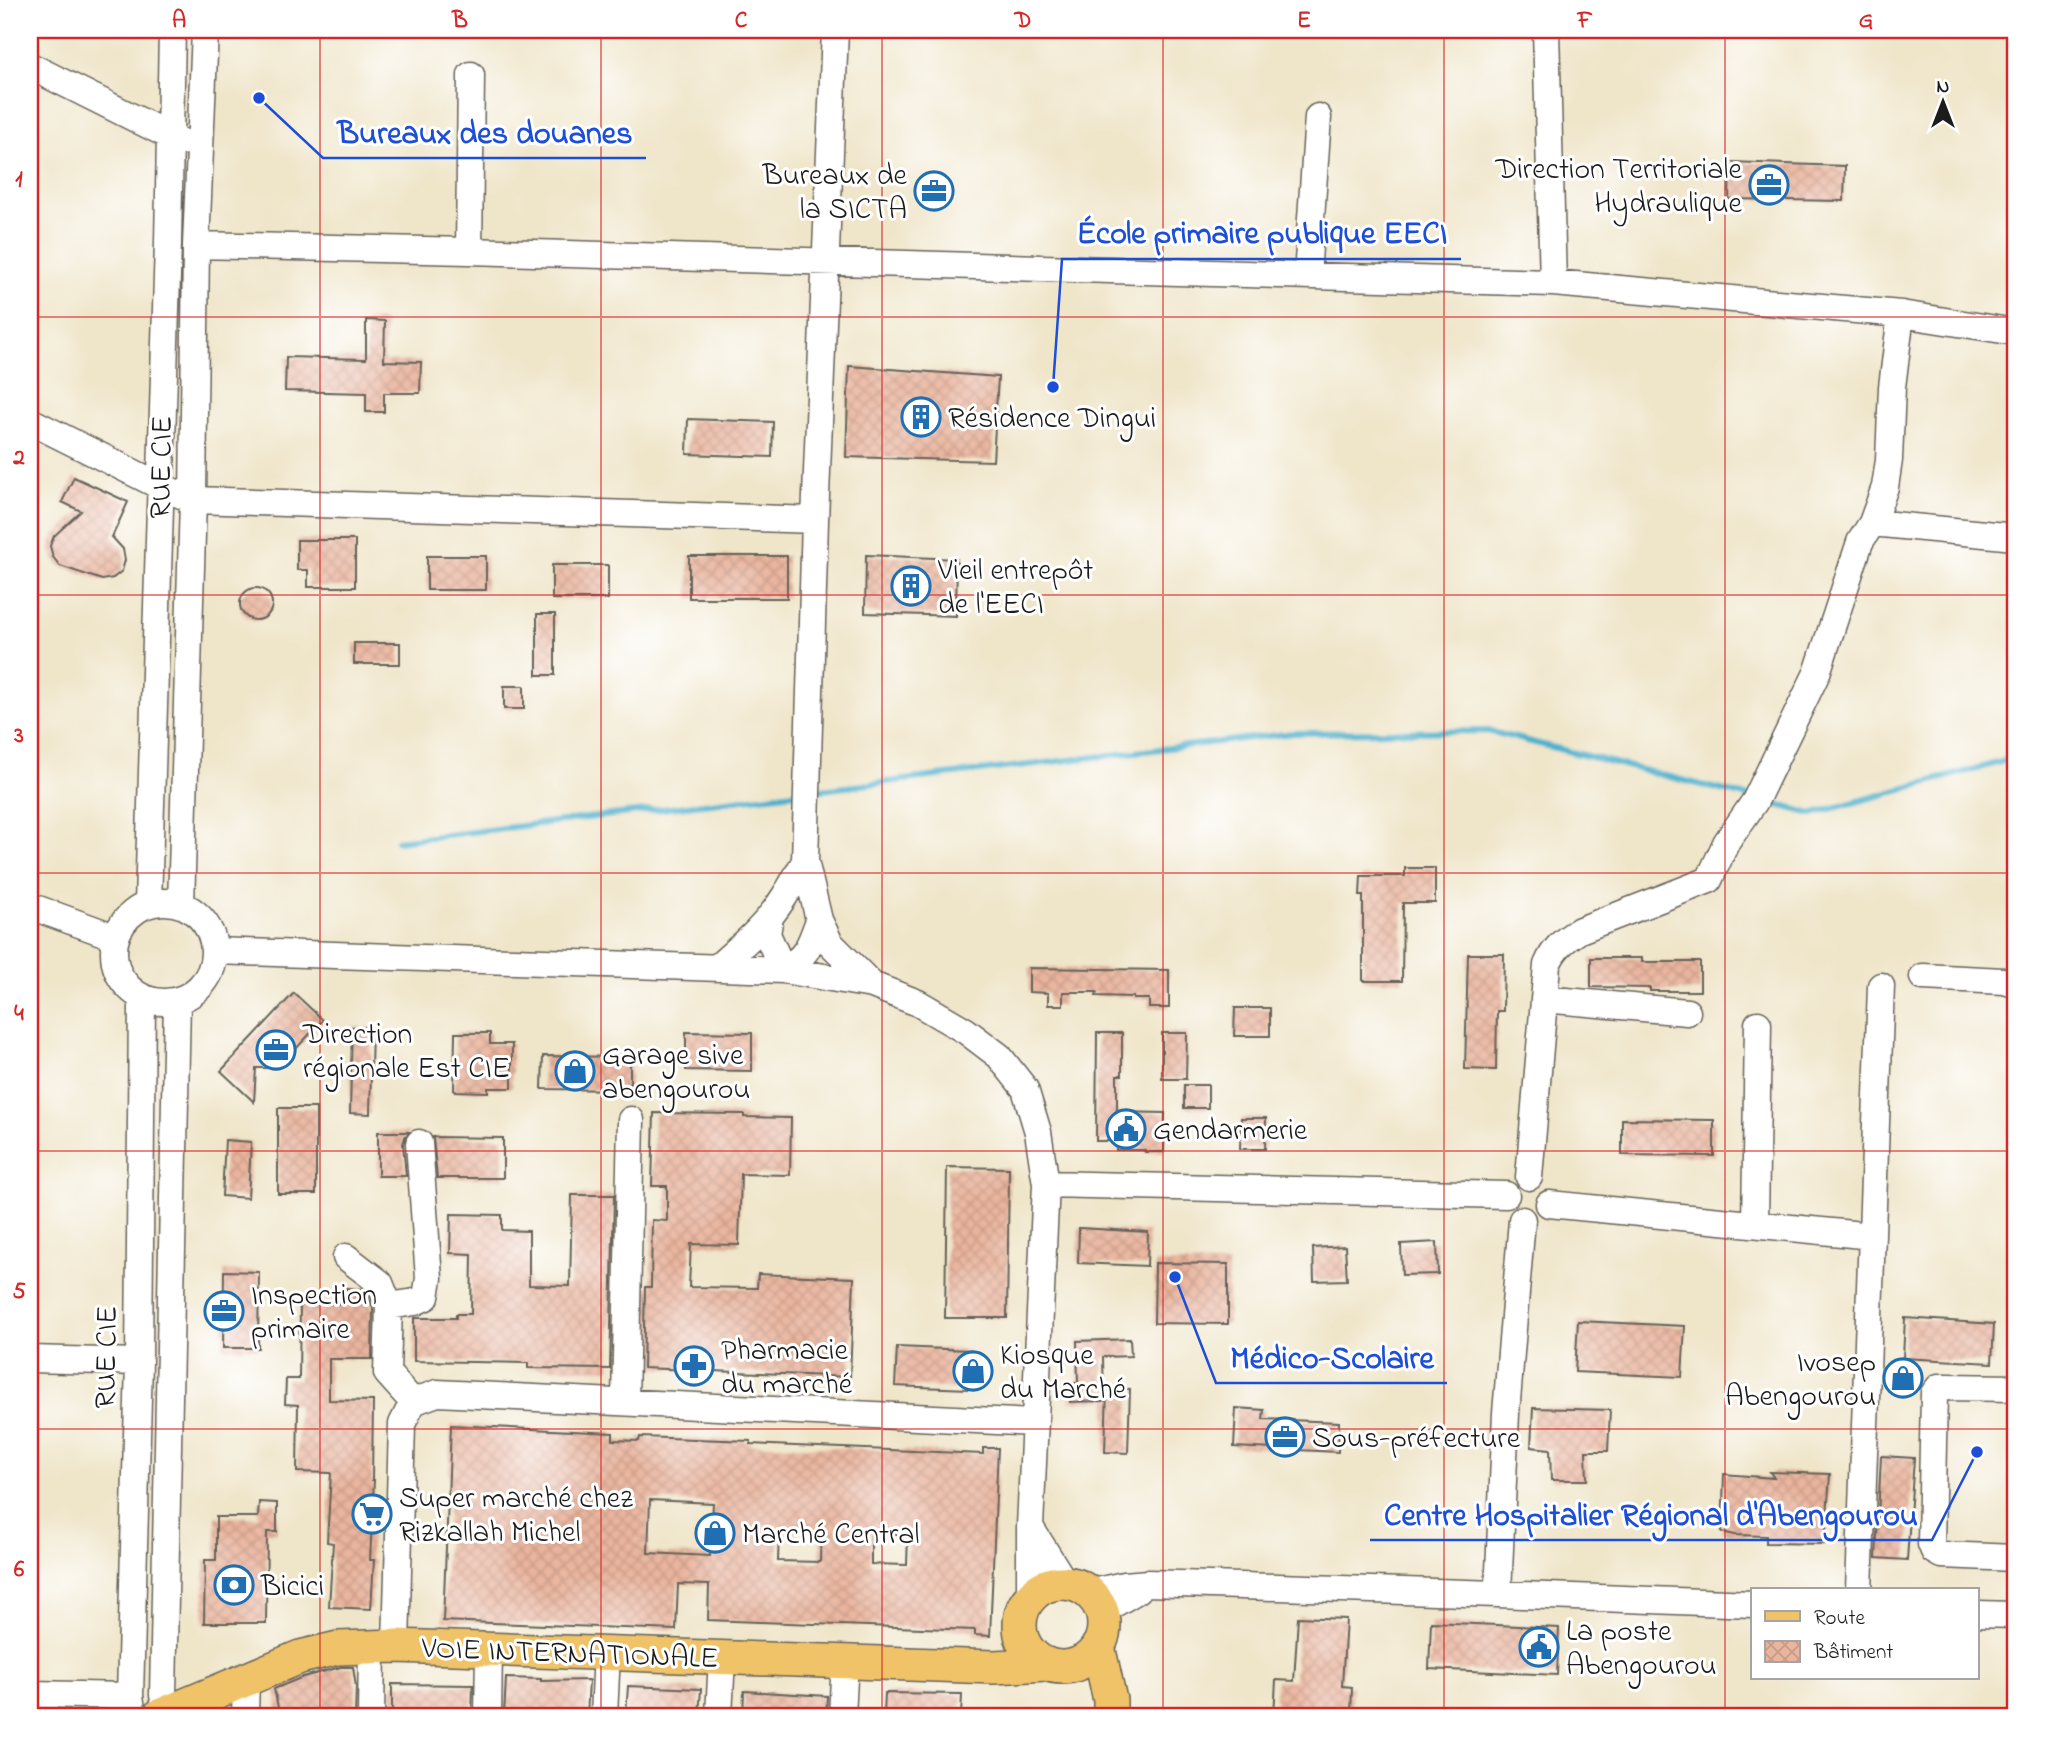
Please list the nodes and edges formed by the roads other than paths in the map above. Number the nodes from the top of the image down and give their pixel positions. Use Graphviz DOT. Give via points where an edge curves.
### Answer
graph roads {
  1 [pos="172,30"];
  2 [pos="205,30"];
  3 [pos="835,30"];
  4 [pos="1546,30"];
  5 [pos="30,66"];
  6 [pos="471,75"];
  7 [pos="1318,117"];
  8 [pos="170,137"];
  9 [pos="200,150"];
  10 [pos="196,244"];
  11 [pos="469,251"];
  12 [pos="825,262"];
  13 [pos="1307,276"];
  14 [pos="1553,283"];
  15 [pos="1901,314"];
  16 [pos="2015,332"];
  17 [pos="30,421"];
  18 [pos="160,486"];
  19 [pos="193,499"];
  20 [pos="815,520"];
  21 [pos="1872,523"];
  22 [pos="2015,537"];
  23 [pos="805,861"];
  24 [pos="148,904"];
  25 [pos="181,905"];
  26 [pos="30,906"];
  27 [pos="770,916"];
  28 [pos="819,920"];
  29 [pos="116,937"];
  30 [pos="215,951"];
  31 [pos="717,968"];
  32 [pos="783,970"];
  33 [pos="1923,977"];
  34 [pos="2015,984"];
  35 [pos="872,985"];
  36 [pos="1881,986"];
  37 [pos="142,999"];
  38 [pos="1544,999"];
  39 [pos="177,1002"];
  40 [pos="1687,1012"];
  41 [pos="1758,1024"];
  42 [pos="631,1120"];
  43 [pos="419,1143"];
  44 [pos="1529,1177"];
  45 [pos="1046,1184"];
  46 [pos="1506,1195"];
  47 [pos="1549,1204"];
  48 [pos="1522,1220"];
  49 [pos="1755,1224"];
  50 [pos="1872,1236"];
  51 [pos="345,1257"];
  52 [pos="389,1306"];
  53 [pos="30,1359"];
  54 [pos="139,1362"];
  55 [pos="2015,1388"];
  56 [pos="413,1402"];
  57 [pos="625,1402"];
  58 [pos="1035,1423"];
  59 [pos="1030,1527"];
  60 [pos="2015,1558"];
  61 [pos="1859,1588"];
  62 [pos="1498,1594"];
  63 [pos="1085,1595"];
  64 [pos="1030,1598"];
  65 [pos="1751,1604"];
  66 [pos="1979,1614"];
  67 [pos="2015,1615"];
  68 [pos="384,1646"];
  69 [pos="1098,1646"];
  70 [pos="489,1650"];
  71 [pos="607,1652"];
  72 [pos="722,1657"];
  73 [pos="1047,1658"];
  74 [pos="845,1660"];
  75 [pos="246,1679"];
  76 [pos="30,1695"];
  77 [pos="132,1706"];
  78 [pos="163,1715"];
  79 [pos="246,1716"];
  80 [pos="371,1716"];
  81 [pos="488,1716"];
  82 [pos="604,1716"];
  83 [pos="719,1716"];
  84 [pos="842,1716"];
  85 [pos="1107,1716"];
  1 -- 8 [label="street, RUE CIE"];
  2 -- 9 [label="street, RUE CIE"];
  3 -- 12 [label="street"];
  4 -- 14 [label="street"];
  5 -- 8 [label="street"];
  6 -- 11 [label="street"];
  7 -- 13 [label="street"];
  8 -- 9 [label="street"];
  8 -- 18 [label="street, RUE CIE"];
  9 -- 10 [label="street, RUE CIE"];
  10 -- 11 [label="street"];
  10 -- 19 [label="street, RUE CIE"];
  11 -- 12 [label="street"];
  12 -- 13 [label="street"];
  12 -- 20 [label="street"];
  13 -- 14 [label="street"];
  14 -- 15 [label="street"];
  15 -- 16 [label="street"];
  15 -- 21 [label="street" via="1889,460"];
  17 -- 18 [label="street"];
  18 -- 19 [label="street"];
  18 -- 24 [label="street, RUE CIE"];
  19 -- 20 [label="street"];
  19 -- 25 [label="street, RUE CIE"];
  20 -- 23 [label="street"];
  21 -- 22 [label="street"];
  21 -- 38 [label="street" via="1860,542 1817,673 1755,801 1726,843 1709,880 1568,938 1553,951 1547,965"];
  23 -- 27 [label="street"];
  23 -- 28 [label="street"];
  24 -- 25 [label="street"];
  24 -- 29 [label="street" via="128,917"];
  25 -- 30 [label="street" via="205,922"];
  26 -- 29 [label="street"];
  27 -- 31 [label="street"];
  27 -- 32 [label="street" via="767,934"];
  28 -- 32 [label="street" via="798,962"];
  28 -- 35 [label="street" via="830,943"];
  29 -- 37 [label="street" via="118,972 123,983"];
  30 -- 31 [label="street"];
  30 -- 39 [label="street" via="211,973 197,991"];
  31 -- 32 [label="street"];
  32 -- 35 [label="street"];
  33 -- 34 [label="street"];
  35 -- 45 [label="street" via="918,1003 999,1056 1025,1090 1038,1132"];
  36 -- 50 [label="street"];
  37 -- 39 [label="street"];
  37 -- 54 [label="street, RUE CIE"];
  38 -- 40 [label="street"];
  38 -- 44 [label="street"];
  39 -- 78 [label="street"];
  41 -- 49 [label="street"];
  42 -- 57 [label="street"];
  43 -- 52 [label="street" via="429,1278 426,1297"];
  44 -- 46 [label="street" via="1513,1183"];
  44 -- 47 [label="street" via="1543,1183"];
  45 -- 46 [label="street"];
  45 -- 58 [label="street"];
  46 -- 48 [label="street" via="1509,1211"];
  47 -- 48 [label="street" via="1537,1219"];
  47 -- 49 [label="street"];
  48 -- 62 [label="street" via="1506,1413"];
  49 -- 50 [label="street"];
  50 -- 61 [label="street"];
  51 -- 52 [label="street" via="380,1283"];
  52 -- 56 [label="street" via="387,1373"];
  53 -- 54 [label="street"];
  54 -- 77 [label="street, RUE CIE"];
  55 -- 60 [label="street" via="1938,1387 1934,1393 1931,1544 1941,1555"];
  56 -- 57 [label="street" via="437,1393"];
  56 -- 68 [label="street" via="402,1424"];
  57 -- 58 [label="street"];
  58 -- 59 [label="street"];
  59 -- 63 [label="street"];
  59 -- 64 [label="street"];
  62 -- 63 [label="street" via="1148,1583"];
  62 -- 65 [label="street"];
  63 -- 64 [label="main road" via="1052,1584"];
  63 -- 69 [label="main road" via="1104,1623"];
  64 -- 73 [label="main road" via="1023,1608 1021,1632"];
  66 -- 67 [label="street"];
  68 -- 70 [label="main road, VOIE INTERNATIONALE"];
  68 -- 75 [label="main road, VOIE INTERNATIONALE" via="338,1648 300,1657"];
  68 -- 80 [label="street"];
  69 -- 73 [label="main road" via="1080,1663"];
  69 -- 85 [label="main road" via="1110,1700"];
  70 -- 71 [label="main road, VOIE INTERNATIONALE"];
  70 -- 81 [label="street"];
  71 -- 72 [label="main road, VOIE INTERNATIONALE"];
  71 -- 82 [label="street"];
  72 -- 74 [label="main road, VOIE INTERNATIONALE"];
  72 -- 83 [label="street"];
  73 -- 74 [label="main road, VOIE INTERNATIONALE" via="994,1667"];
  73 -- 85 [label="main road"];
  74 -- 84 [label="street"];
  75 -- 78 [label="main road, VOIE INTERNATIONALE"];
  75 -- 79 [label="street"];
  76 -- 77 [label="street"];
}
